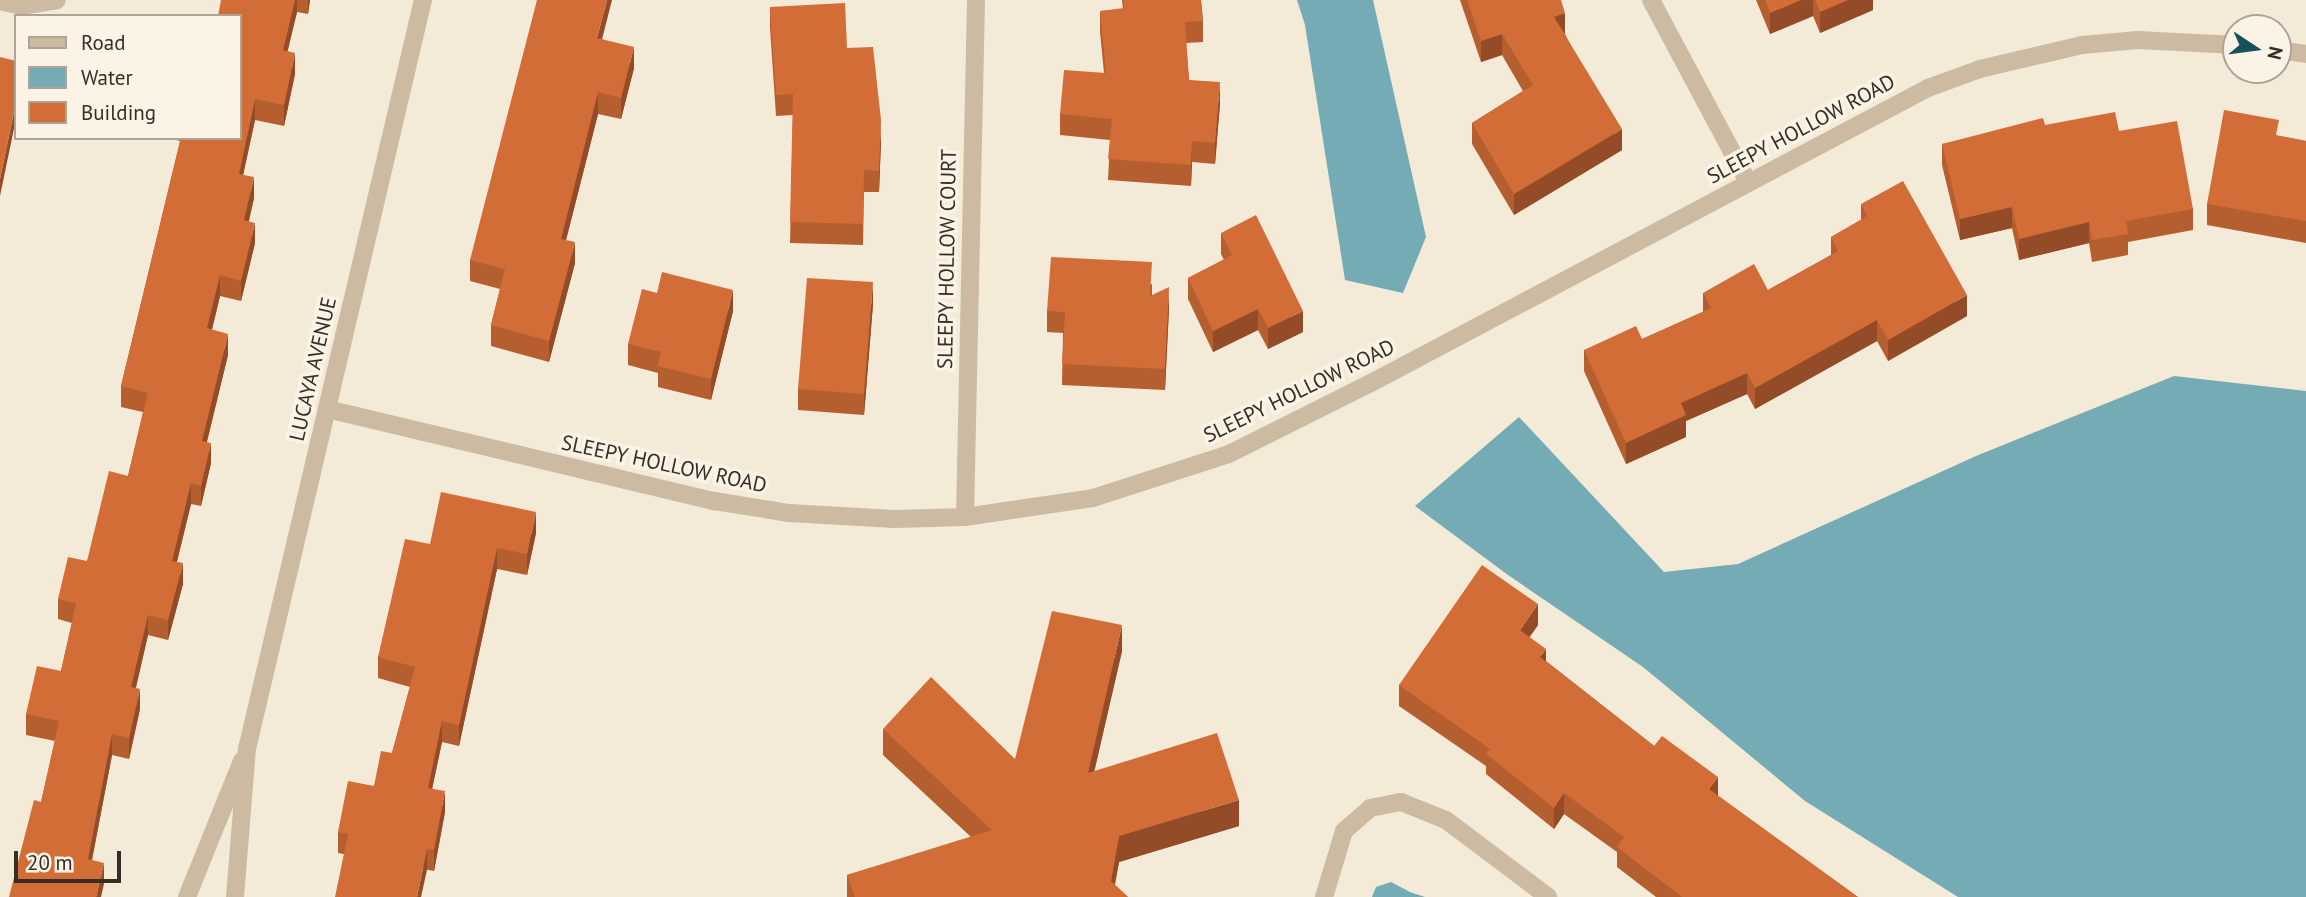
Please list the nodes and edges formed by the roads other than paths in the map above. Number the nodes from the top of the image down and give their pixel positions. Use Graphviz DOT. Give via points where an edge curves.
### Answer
graph roads {
  1 [pos="57,0"];
  2 [pos="423,0"];
  3 [pos="1651,0"];
  4 [pos="0,1"];
  5 [pos="976,2"];
  6 [pos="2222,44"];
  7 [pos="1748,182"];
  8 [pos="327,409"];
  9 [pos="965,517"];
  10 [pos="247,748"];
  11 [pos="187,897"];
  12 [pos="235,897"];
  13 [pos="1324,897"];
  14 [pos="1548,897"];
  1 -- 4 [label="street" via="21,6"];
  2 -- 8 [label="street, LUCAYA AVENUE"];
  3 -- 7 [label="street"];
  5 -- 9 [label="street, SLEEPY HOLLOW COURT"];
  6 -- 7 [label="street, SLEEPY HOLLOW ROAD" via="2127,41 2082,45 1980,69 1884,108"];
  7 -- 9 [label="street, SLEEPY HOLLOW ROAD" via="1228,454 1093,498"];
  8 -- 9 [label="street, SLEEPY HOLLOW ROAD" via="714,501 869,518"];
  8 -- 10 [label="street, LUCAYA AVENUE"];
  10 -- 11 [label="street, LUCAYA AVENUE"];
  10 -- 12 [label="street, LUCAYA AVENUE"];
  13 -- 14 [label="street" via="1344,831 1370,808 1401,802 1416,804 1446,820"];
}
